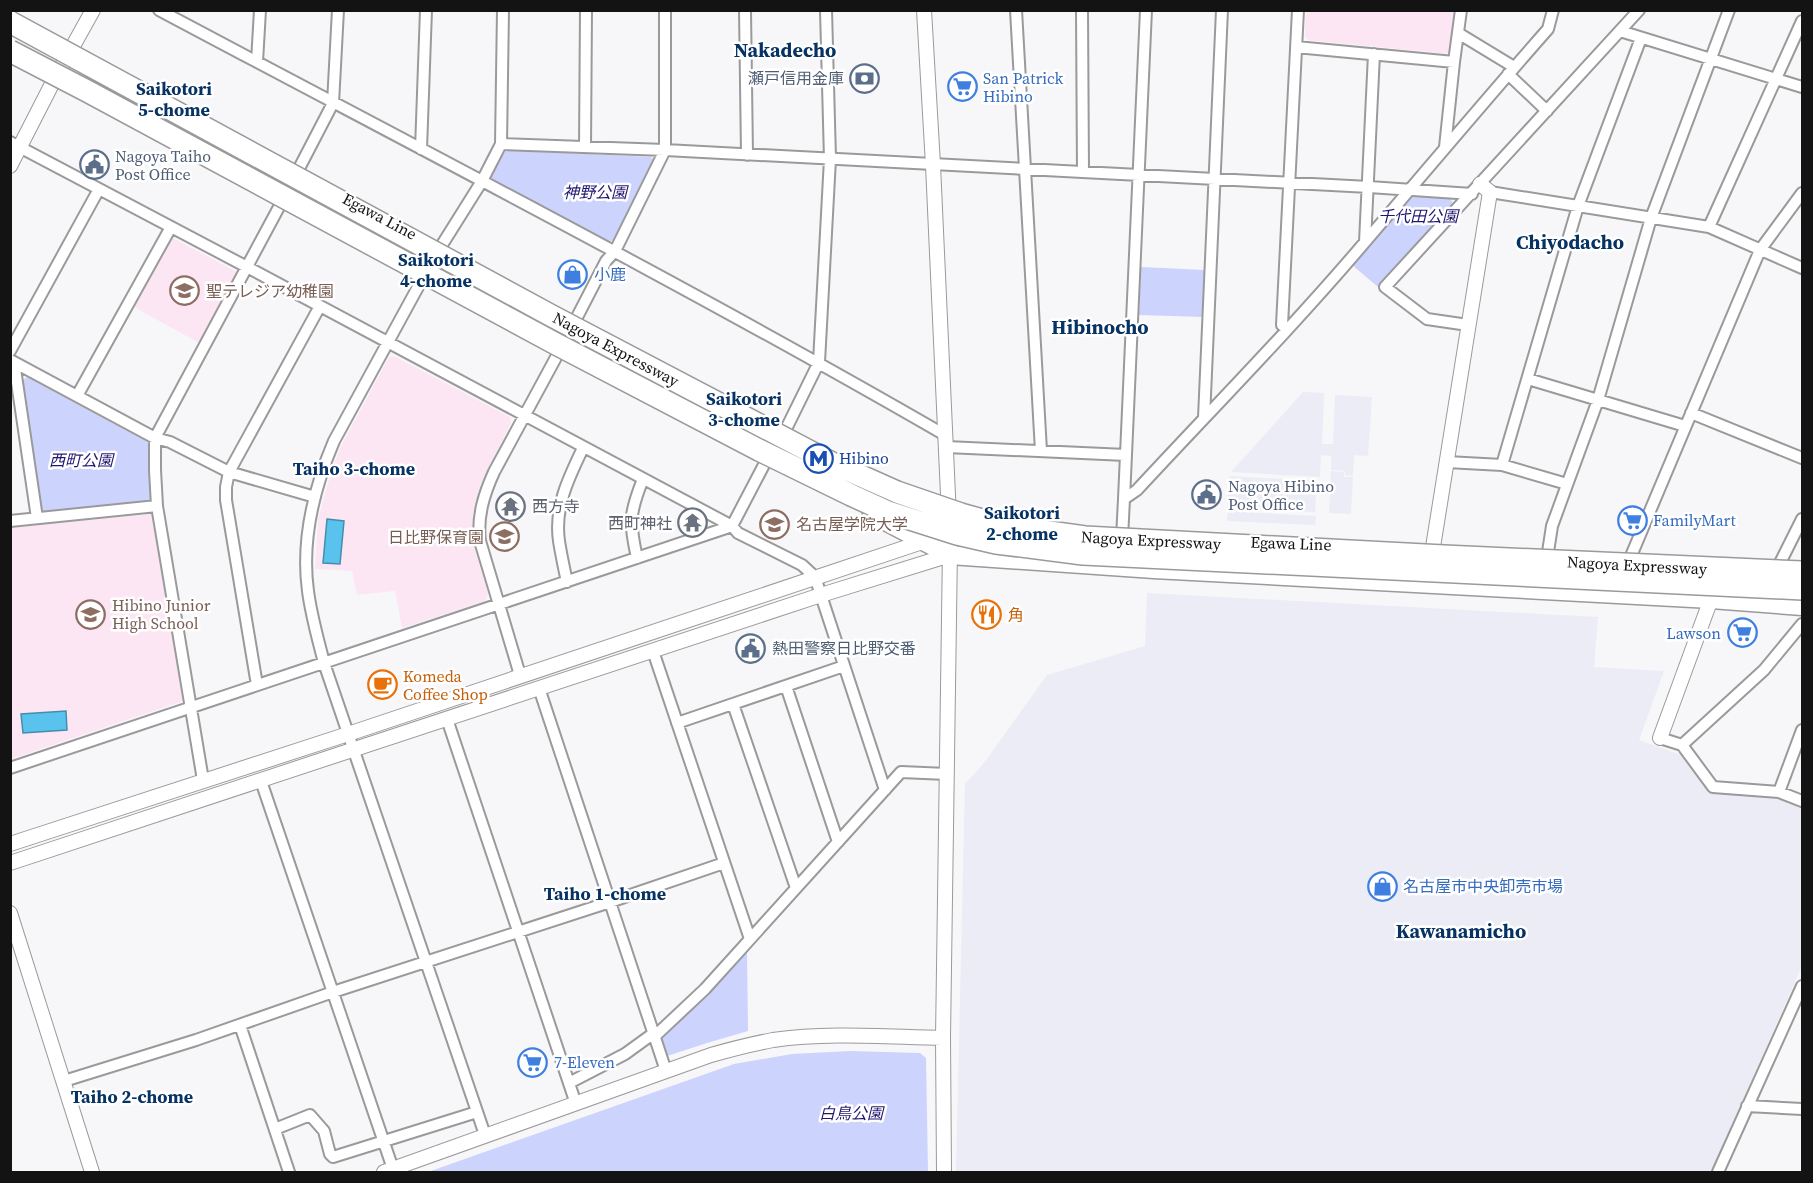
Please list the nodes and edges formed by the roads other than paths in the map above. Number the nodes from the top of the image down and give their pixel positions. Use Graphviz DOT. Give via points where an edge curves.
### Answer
graph roads {
  1 [pos="93,10"];
  2 [pos="159,10"];
  3 [pos="183,10"];
  4 [pos="260,10"];
  5 [pos="338,10"];
  6 [pos="426,10"];
  7 [pos="503,10"];
  8 [pos="586,10"];
  9 [pos="665,10"];
  10 [pos="745,10"];
  11 [pos="826,10"];
  12 [pos="924,10"];
  13 [pos="1016,10"];
  14 [pos="1082,10"];
  15 [pos="1146,10"];
  16 [pos="1222,10"];
  17 [pos="1298,10"];
  18 [pos="1461,10"];
  19 [pos="1552,10"];
  20 [pos="1639,10"];
  21 [pos="1729,10"];
  22 [pos="10,14"];
  23 [pos="1803,21"];
  24 [pos="10,22"];
  25 [pos="183,23"];
  26 [pos="1620,31"];
  27 [pos="1458,33"];
  28 [pos="10,38"];
  29 [pos="1641,38"];
  30 [pos="1296,47"];
  31 [pos="74,48"];
  32 [pos="10,51"];
  33 [pos="1374,54"];
  34 [pos="1711,59"];
  35 [pos="10,60"];
  36 [pos="1454,62"];
  37 [pos="257,63"];
  38 [pos="1511,70"];
  39 [pos="1776,79"];
  40 [pos="53,82"];
  41 [pos="1803,87"];
  42 [pos="333,103"];
  43 [pos="1547,111"];
  44 [pos="501,144"];
  45 [pos="15,145"];
  46 [pos="585,147"];
  47 [pos="1445,147"];
  48 [pos="421,149"];
  49 [pos="665,150"];
  50 [pos="747,155"];
  51 [pos="830,159"];
  52 [pos="933,165"];
  53 [pos="10,166"];
  54 [pos="1025,170"];
  55 [pos="298,172"];
  56 [pos="1083,172"];
  57 [pos="1138,175"];
  58 [pos="1214,179"];
  59 [pos="482,181"];
  60 [pos="1290,183"];
  61 [pos="1369,187"];
  62 [pos="99,189"];
  63 [pos="1408,189"];
  64 [pos="1480,190"];
  65 [pos="1803,193"];
  66 [pos="281,201"];
  67 [pos="1578,206"];
  68 [pos="1651,218"];
  69 [pos="171,227"];
  70 [pos="1709,227"];
  71 [pos="1365,242"];
  72 [pos="440,248"];
  73 [pos="1760,250"];
  74 [pos="615,251"];
  75 [pos="247,267"];
  76 [pos="1803,268"];
  77 [pos="424,276"];
  78 [pos="495,285"];
  79 [pos="320,306"];
  80 [pos="575,321"];
  81 [pos="1468,325"];
  82 [pos="1287,330"];
  83 [pos="388,343"];
  84 [pos="560,350"];
  85 [pos="12,358"];
  86 [pos="819,362"];
  87 [pos="1527,379"];
  88 [pos="77,396"];
  89 [pos="1598,400"];
  90 [pos="1691,412"];
  91 [pos="524,415"];
  92 [pos="1204,418"];
  93 [pos="1685,426"];
  94 [pos="784,433"];
  95 [pos="155,438"];
  96 [pos="945,441"];
  97 [pos="584,448"];
  98 [pos="1041,451"];
  99 [pos="1126,455"];
  100 [pos="1803,458"];
  101 [pos="767,459"];
  102 [pos="1447,462"];
  103 [pos="1502,465"];
  104 [pos="229,472"];
  105 [pos="643,479"];
  106 [pos="1567,484"];
  107 [pos="315,497"];
  108 [pos="1124,499"];
  109 [pos="157,506"];
  110 [pos="37,519"];
  111 [pos="1803,519"];
  112 [pos="10,521"];
  113 [pos="949,525"];
  114 [pos="732,526"];
  115 [pos="1122,538"];
  116 [pos="926,541"];
  117 [pos="1433,547"];
  118 [pos="1548,552"];
  119 [pos="950,555"];
  120 [pos="1631,556"];
  121 [pos="637,558"];
  122 [pos="1780,563"];
  123 [pos="1803,564"];
  124 [pos="1803,572"];
  125 [pos="815,577"];
  126 [pos="567,582"];
  127 [pos="1803,589"];
  128 [pos="821,595"];
  129 [pos="1712,599"];
  130 [pos="498,606"];
  131 [pos="1803,606"];
  132 [pos="1803,624"];
  133 [pos="653,651"];
  134 [pos="324,663"];
  135 [pos="844,666"];
  136 [pos="520,675"];
  137 [pos="257,684"];
  138 [pos="786,686"];
  139 [pos="539,688"];
  140 [pos="733,704"];
  141 [pos="192,707"];
  142 [pos="447,719"];
  143 [pos="677,723"];
  144 [pos="1803,730"];
  145 [pos="348,734"];
  146 [pos="1660,738"];
  147 [pos="1682,746"];
  148 [pos="354,748"];
  149 [pos="10,768"];
  150 [pos="947,774"];
  151 [pos="203,780"];
  152 [pos="261,781"];
  153 [pos="885,790"];
  154 [pos="1779,792"];
  155 [pos="1803,801"];
  156 [pos="838,842"];
  157 [pos="10,844"];
  158 [pos="10,863"];
  159 [pos="724,863"];
  160 [pos="796,888"];
  161 [pos="610,902"];
  162 [pos="10,913"];
  163 [pos="519,931"];
  164 [pos="750,939"];
  165 [pos="426,962"];
  166 [pos="1803,986"];
  167 [pos="333,992"];
  168 [pos="240,1024"];
  169 [pos="654,1034"];
  170 [pos="943,1038"];
  171 [pos="666,1071"];
  172 [pos="64,1081"];
  173 [pos="569,1083"];
  174 [pos="576,1104"];
  175 [pos="1747,1106"];
  176 [pos="1803,1109"];
  177 [pos="477,1112"];
  178 [pos="275,1129"];
  179 [pos="485,1136"];
  180 [pos="384,1141"];
  181 [pos="389,1171"];
  182 [pos="92,1173"];
  183 [pos="289,1173"];
  184 [pos="944,1173"];
  185 [pos="1718,1173"];
  1 -- 31 [label="street"];
  2 -- 25 [label="street"];
  3 -- 25 [label="street"];
  4 -- 37 [label="street"];
  5 -- 42 [label="street"];
  6 -- 48 [label="street"];
  7 -- 44 [label="street"];
  8 -- 46 [label="street"];
  9 -- 49 [label="street"];
  10 -- 50 [label="street"];
  11 -- 51 [label="street"];
  12 -- 52 [label="street"];
  13 -- 54 [label="street"];
  14 -- 56 [label="street"];
  15 -- 57 [label="street"];
  16 -- 58 [label="street"];
  17 -- 30 [label="street"];
  18 -- 27 [label="street"];
  19 -- 38 [label="street" via="1548,29"];
  20 -- 26 [label="street"];
  21 -- 34 [label="street"];
  22 -- 31 [label="main road, Egawa Line"];
  23 -- 39 [label="street"];
  24 -- 78 [label="highway, Nagoya Expressway, bridge"];
  25 -- 37 [label="street"];
  26 -- 29 [label="street"];
  26 -- 43 [label="street"];
  27 -- 36 [label="street"];
  27 -- 38 [label="street"];
  28 -- 78 [label="highway" via="479,288"];
  29 -- 34 [label="street"];
  29 -- 67 [label="street"];
  30 -- 33 [label="street"];
  30 -- 60 [label="street"];
  31 -- 40 [label="street"];
  31 -- 55 [label="main road, Egawa Line"];
  32 -- 127 [label="highway, Nagoya Expressway, bridge" via="759,450 888,512 957,534 1083,554"];
  33 -- 36 [label="street"];
  33 -- 61 [label="street"];
  34 -- 39 [label="street"];
  34 -- 68 [label="street"];
  35 -- 40 [label="main road, Egawa Line"];
  36 -- 47 [label="street"];
  37 -- 42 [label="street"];
  38 -- 43 [label="street"];
  38 -- 47 [label="street"];
  39 -- 41 [label="street"];
  39 -- 70 [label="street"];
  40 -- 45 [label="street"];
  40 -- 66 [label="main road, Egawa Line"];
  42 -- 48 [label="street"];
  42 -- 55 [label="street"];
  43 -- 64 [label="street"];
  44 -- 46 [label="street"];
  44 -- 59 [label="street"];
  45 -- 53 [label="street"];
  45 -- 62 [label="street"];
  46 -- 49 [label="street"];
  47 -- 63 [label="street"];
  48 -- 59 [label="street"];
  49 -- 50 [label="street"];
  49 -- 74 [label="street"];
  50 -- 51 [label="street"];
  51 -- 52 [label="street"];
  51 -- 86 [label="street"];
  52 -- 54 [label="street"];
  52 -- 96 [label="street"];
  54 -- 56 [label="street"];
  54 -- 98 [label="street"];
  55 -- 66 [label="street"];
  55 -- 72 [label="main road, Egawa Line"];
  56 -- 57 [label="street"];
  57 -- 58 [label="street"];
  57 -- 99 [label="street"];
  58 -- 60 [label="street"];
  58 -- 92 [label="street"];
  59 -- 72 [label="street"];
  59 -- 74 [label="street"];
  60 -- 61 [label="street"];
  60 -- 82 [label="street" via="1282,325"];
  61 -- 63 [label="street"];
  61 -- 71 [label="street"];
  62 -- 69 [label="street"];
  62 -- 85 [label="street"];
  63 -- 64 [label="street"];
  63 -- 71 [label="street"];
  64 -- 67 [label="street"];
  64 -- 81 [label="street"];
  64 -- 81 [label="street" via="1385,287 1427,319"];
  65 -- 73 [label="street"];
  66 -- 75 [label="street"];
  66 -- 77 [label="main road, Egawa Line"];
  67 -- 68 [label="street"];
  67 -- 87 [label="street"];
  68 -- 70 [label="street"];
  68 -- 89 [label="street"];
  69 -- 75 [label="street"];
  69 -- 88 [label="street"];
  70 -- 73 [label="street"];
  71 -- 82 [label="street"];
  72 -- 80 [label="main road, Egawa Line"];
  73 -- 76 [label="street"];
  73 -- 90 [label="street"];
  74 -- 80 [label="street"];
  74 -- 86 [label="street"];
  75 -- 79 [label="street"];
  75 -- 95 [label="street"];
  77 -- 83 [label="street"];
  77 -- 84 [label="main road, Egawa Line"];
  78 -- 124 [label="highway, Nagoya Expressway, bridge" via="841,467 926,503 1000,525 1085,537"];
  79 -- 83 [label="street"];
  79 -- 104 [label="street"];
  80 -- 84 [label="street"];
  80 -- 94 [label="main road, Egawa Line"];
  81 -- 102 [label="street"];
  82 -- 92 [label="street"];
  83 -- 91 [label="street"];
  83 -- 107 [label="street" via="334,441"];
  84 -- 91 [label="street"];
  84 -- 101 [label="main road, Egawa Line"];
  85 -- 88 [label="street"];
  85 -- 110 [label="street"];
  86 -- 94 [label="street"];
  86 -- 96 [label="street"];
  87 -- 89 [label="street"];
  87 -- 103 [label="street"];
  88 -- 95 [label="street"];
  89 -- 93 [label="street"];
  89 -- 106 [label="street"];
  90 -- 93 [label="street"];
  90 -- 100 [label="street"];
  91 -- 97 [label="street"];
  91 -- 130 [label="street" via="486,489 479,517 480,541"];
  92 -- 108 [label="street"];
  93 -- 120 [label="street"];
  94 -- 113 [label="main road, Egawa Line"];
  95 -- 104 [label="street"];
  95 -- 109 [label="street"];
  96 -- 98 [label="street"];
  96 -- 113 [label="street"];
  97 -- 105 [label="street"];
  97 -- 126 [label="street" via="566,484 559,514 558,539"];
  98 -- 99 [label="street"];
  99 -- 108 [label="street"];
  101 -- 114 [label="street"];
  101 -- 116 [label="main road, Egawa Line"];
  102 -- 103 [label="street"];
  102 -- 117 [label="street"];
  103 -- 106 [label="street"];
  104 -- 107 [label="street"];
  104 -- 137 [label="street" via="226,500"];
  105 -- 114 [label="street"];
  105 -- 121 [label="street" via="631,519"];
  106 -- 118 [label="street" via="1552,526"];
  107 -- 134 [label="street" via="306,578"];
  108 -- 115 [label="street"];
  109 -- 110 [label="street"];
  109 -- 141 [label="street"];
  110 -- 112 [label="street"];
  111 -- 122 [label="street"];
  113 -- 115 [label="main road, Egawa Line"];
  113 -- 116 [label="street"];
  113 -- 119 [label="street"];
  114 -- 121 [label="street"];
  114 -- 125 [label="street" via="738,533 802,565"];
  115 -- 117 [label="main road, Egawa Line"];
  116 -- 119 [label="main road, Egawa Line"];
  116 -- 125 [label="street"];
  117 -- 118 [label="main road, Egawa Line"];
  118 -- 120 [label="main road, Egawa Line"];
  119 -- 128 [label="street"];
  119 -- 129 [label="main road, Egawa Line"];
  119 -- 150 [label="street"];
  120 -- 122 [label="main road, Egawa Line"];
  121 -- 126 [label="street"];
  122 -- 123 [label="main road, Egawa Line"];
  125 -- 128 [label="street"];
  125 -- 136 [label="street"];
  126 -- 130 [label="street"];
  128 -- 133 [label="street"];
  128 -- 135 [label="street"];
  129 -- 131 [label="main road, Egawa Line"];
  129 -- 146 [label="street"];
  130 -- 134 [label="street"];
  130 -- 136 [label="street"];
  132 -- 147 [label="street" via="1764,670"];
  133 -- 139 [label="street"];
  133 -- 143 [label="street"];
  134 -- 137 [label="street"];
  134 -- 145 [label="street"];
  135 -- 138 [label="street"];
  135 -- 153 [label="street"];
  136 -- 145 [label="street"];
  137 -- 141 [label="street"];
  138 -- 140 [label="street"];
  138 -- 156 [label="street"];
  139 -- 142 [label="street"];
  139 -- 161 [label="street"];
  140 -- 143 [label="street"];
  140 -- 160 [label="street"];
  141 -- 149 [label="street"];
  141 -- 151 [label="street"];
  142 -- 148 [label="street"];
  142 -- 163 [label="street"];
  143 -- 159 [label="street"];
  144 -- 154 [label="street"];
  145 -- 148 [label="street"];
  145 -- 151 [label="street"];
  146 -- 147 [label="street"];
  147 -- 154 [label="street" via="1713,787"];
  148 -- 152 [label="street"];
  148 -- 165 [label="street"];
  150 -- 153 [label="street" via="901,772"];
  150 -- 170 [label="street"];
  151 -- 157 [label="street"];
  152 -- 158 [label="street"];
  152 -- 167 [label="street"];
  153 -- 156 [label="street"];
  154 -- 155 [label="street"];
  156 -- 160 [label="street"];
  159 -- 161 [label="street"];
  159 -- 164 [label="street"];
  160 -- 164 [label="street"];
  161 -- 163 [label="street"];
  161 -- 169 [label="street"];
  162 -- 172 [label="street"];
  163 -- 165 [label="street"];
  163 -- 173 [label="street"];
  164 -- 169 [label="street" via="705,989"];
  165 -- 167 [label="street"];
  165 -- 177 [label="street"];
  166 -- 175 [label="street"];
  167 -- 168 [label="street"];
  167 -- 180 [label="street"];
  168 -- 172 [label="street"];
  168 -- 178 [label="street"];
  169 -- 171 [label="street"];
  169 -- 173 [label="street" via="626,1054"];
  170 -- 171 [label="street" via="848,1036 774,1040"];
  170 -- 184 [label="street"];
  171 -- 174 [label="street"];
  172 -- 182 [label="street"];
  173 -- 174 [label="street"];
  174 -- 179 [label="street"];
  175 -- 176 [label="street"];
  175 -- 185 [label="street"];
  177 -- 179 [label="street"];
  177 -- 180 [label="street"];
  178 -- 180 [label="street" via="310,1115 324,1131 333,1157"];
  178 -- 183 [label="street"];
  179 -- 181 [label="street"];
  180 -- 181 [label="street"];
}
